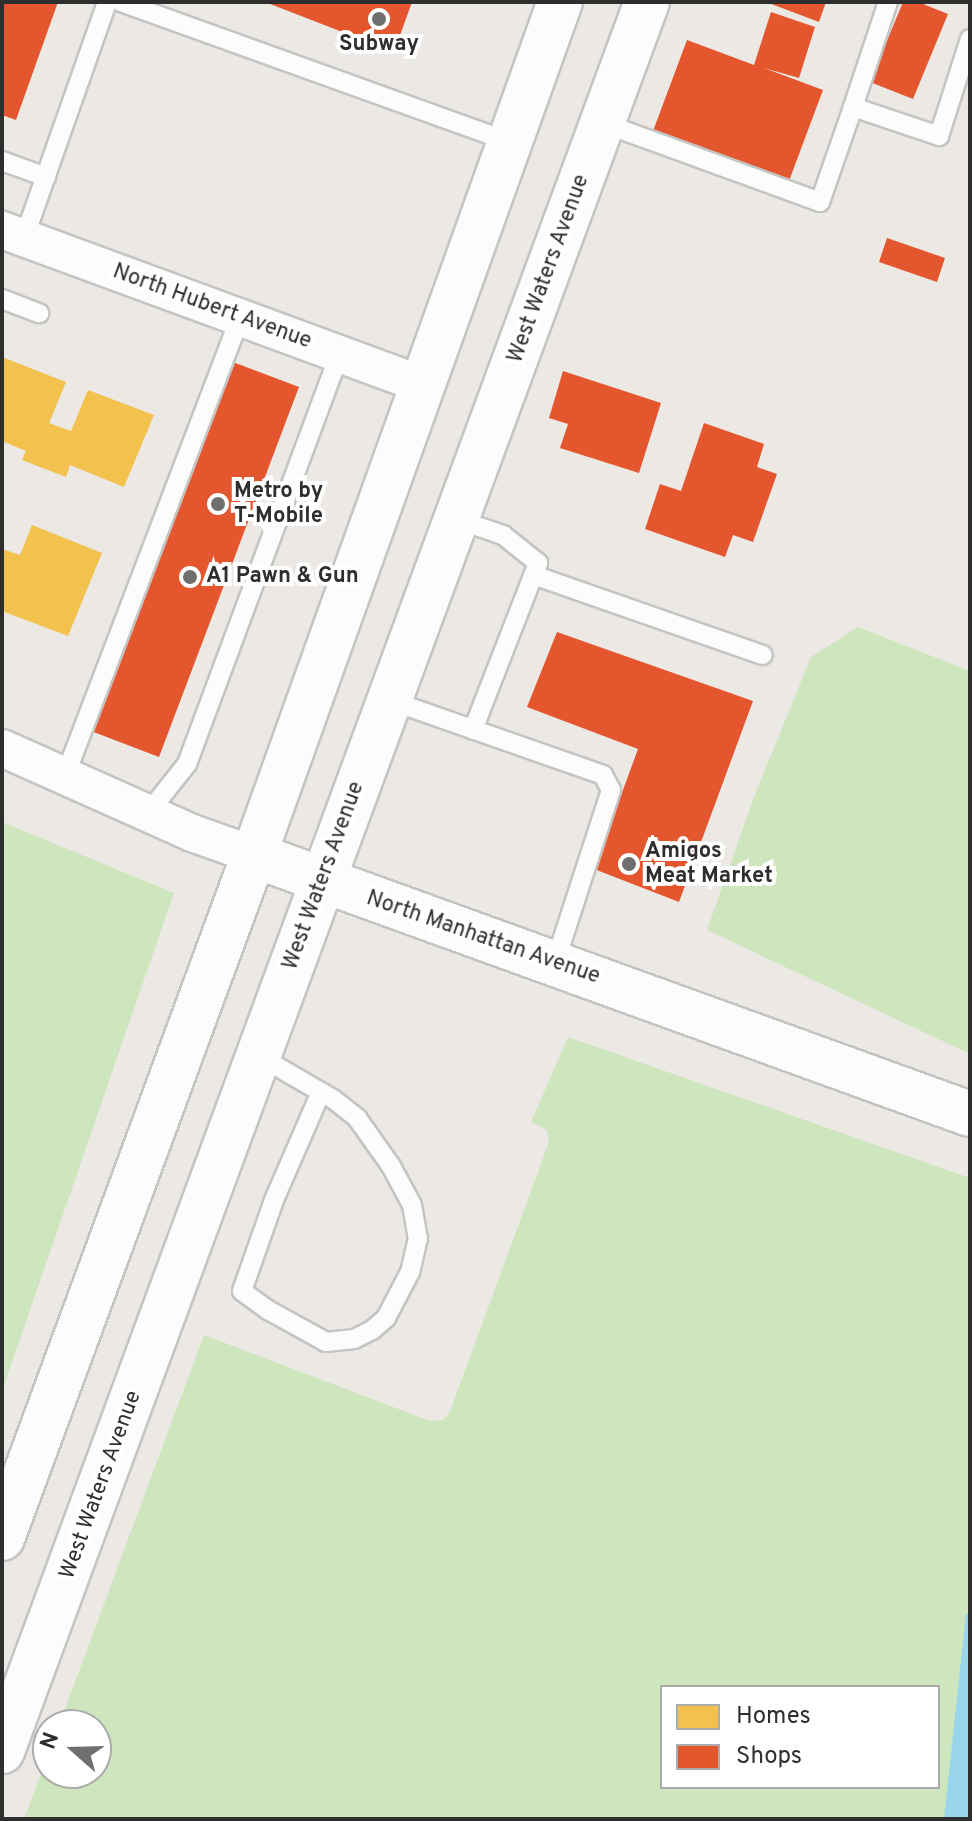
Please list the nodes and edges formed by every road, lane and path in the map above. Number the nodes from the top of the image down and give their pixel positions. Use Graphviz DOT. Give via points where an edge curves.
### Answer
graph roads {
  1 [pos="107,2"];
  2 [pos="121,2"];
  3 [pos="560,2"];
  4 [pos="647,2"];
  5 [pos="888,2"];
  6 [pos="970,39"];
  7 [pos="853,107"];
  8 [pos="603,123"];
  9 [pos="509,142"];
  10 [pos="2,161"];
  11 [pos="46,177"];
  12 [pos="13,234"];
  13 [pos="2,299"];
  14 [pos="39,313"];
  15 [pos="240,317"];
  16 [pos="340,353"];
  17 [pos="421,384"];
  18 [pos="456,519"];
  19 [pos="536,576"];
  20 [pos="763,655"];
  21 [pos="389,700"];
  22 [pos="473,730"];
  23 [pos="2,748"];
  24 [pos="65,776"];
  25 [pos="148,813"];
  26 [pos="254,855"];
  27 [pos="321,883"];
  28 [pos="555,962"];
  29 [pos="259,1056"];
  30 [pos="321,1092"];
  31 [pos="970,1114"];
  32 [pos="2,1538"];
  33 [pos="2,1751"];
  1 -- 11 [label="lane"];
  2 -- 9 [label="lane"];
  3 -- 9 [label="main road"];
  4 -- 8 [label="main road, West Waters Avenue"];
  5 -- 7 [label="lane"];
  6 -- 7 [label="lane" via="939,136"];
  7 -- 8 [label="lane" via="820,202"];
  8 -- 18 [label="main road, West Waters Avenue"];
  9 -- 17 [label="main road"];
  10 -- 11 [label="lane"];
  11 -- 12 [label="lane"];
  12 -- 15 [label="street, North Hubert Avenue"];
  13 -- 14 [label="lane"];
  15 -- 16 [label="street, North Hubert Avenue"];
  15 -- 24 [label="lane"];
  16 -- 17 [label="street, North Hubert Avenue"];
  16 -- 25 [label="lane" via="187,764"];
  17 -- 26 [label="main road"];
  18 -- 19 [label="lane" via="503,535 538,563"];
  18 -- 21 [label="main road, West Waters Avenue"];
  19 -- 20 [label="lane"];
  19 -- 22 [label="lane"];
  21 -- 22 [label="lane"];
  21 -- 27 [label="main road, West Waters Avenue"];
  22 -- 28 [label="lane" via="603,775 611,790"];
  23 -- 24 [label="street, North Manhattan Avenue"];
  24 -- 25 [label="street, North Manhattan Avenue"];
  25 -- 26 [label="street, North Manhattan Avenue"];
  26 -- 27 [label="main road, North Manhattan Avenue"];
  26 -- 32 [label="main road"];
  27 -- 28 [label="main road, North Manhattan Avenue"];
  27 -- 29 [label="main road, West Waters Avenue"];
  28 -- 31 [label="main road, North Manhattan Avenue"];
  29 -- 30 [label="lane"];
  29 -- 33 [label="main road, West Waters Avenue"];
  30 -- 30 [label="lane" via="357,1118 391,1166 412,1205 418,1238 410,1272 386,1318 354,1339 326,1342 242,1291"];
}
